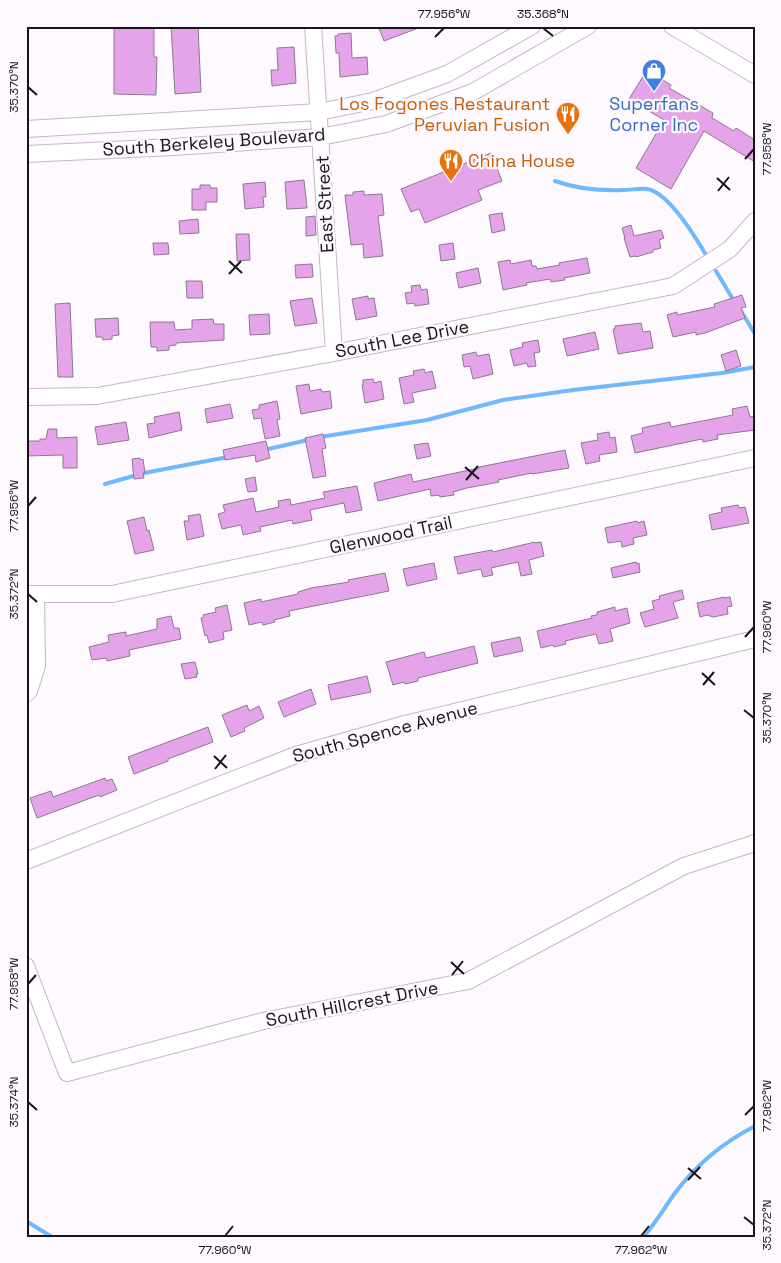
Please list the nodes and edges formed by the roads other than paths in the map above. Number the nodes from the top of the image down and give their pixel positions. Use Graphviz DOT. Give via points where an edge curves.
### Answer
graph roads {
  1 [pos="313,26"];
  2 [pos="532,26"];
  3 [pos="588,26"];
  4 [pos="672,26"];
  5 [pos="755,75"];
  6 [pos="319,112"];
  7 [pos="26,128"];
  8 [pos="321,137"];
  9 [pos="26,154"];
  10 [pos="755,221"];
  11 [pos="334,353"];
  12 [pos="26,398"];
  13 [pos="755,458"];
  14 [pos="31,594"];
  15 [pos="755,639"];
  16 [pos="26,694"];
  17 [pos="755,843"];
  18 [pos="26,861"];
  19 [pos="26,966"];
  1 -- 6 [label="street, East Street"];
  2 -- 6 [label="street, South Berkeley Boulevard" via="448,74 373,101"];
  3 -- 8 [label="street, South Berkeley Boulevard" via="466,95 389,123"];
  4 -- 5 [label="street"];
  6 -- 7 [label="street, South Berkeley Boulevard"];
  6 -- 8 [label="street, East Street"];
  8 -- 9 [label="street, South Berkeley Boulevard"];
  8 -- 11 [label="street, East Street"];
  10 -- 11 [label="street, South Lee Drive" via="730,249 673,286"];
  11 -- 12 [label="street, South Lee Drive" via="97,396"];
  13 -- 14 [label="street, Glenwood Trail" via="112,594"];
  14 -- 16 [label="street" via="37,666"];
  15 -- 18 [label="street, South Spence Avenue" via="296,754"];
  17 -- 19 [label="street, South Hillcrest Drive" via="684,866 468,981 263,1021 67,1073"];
}
